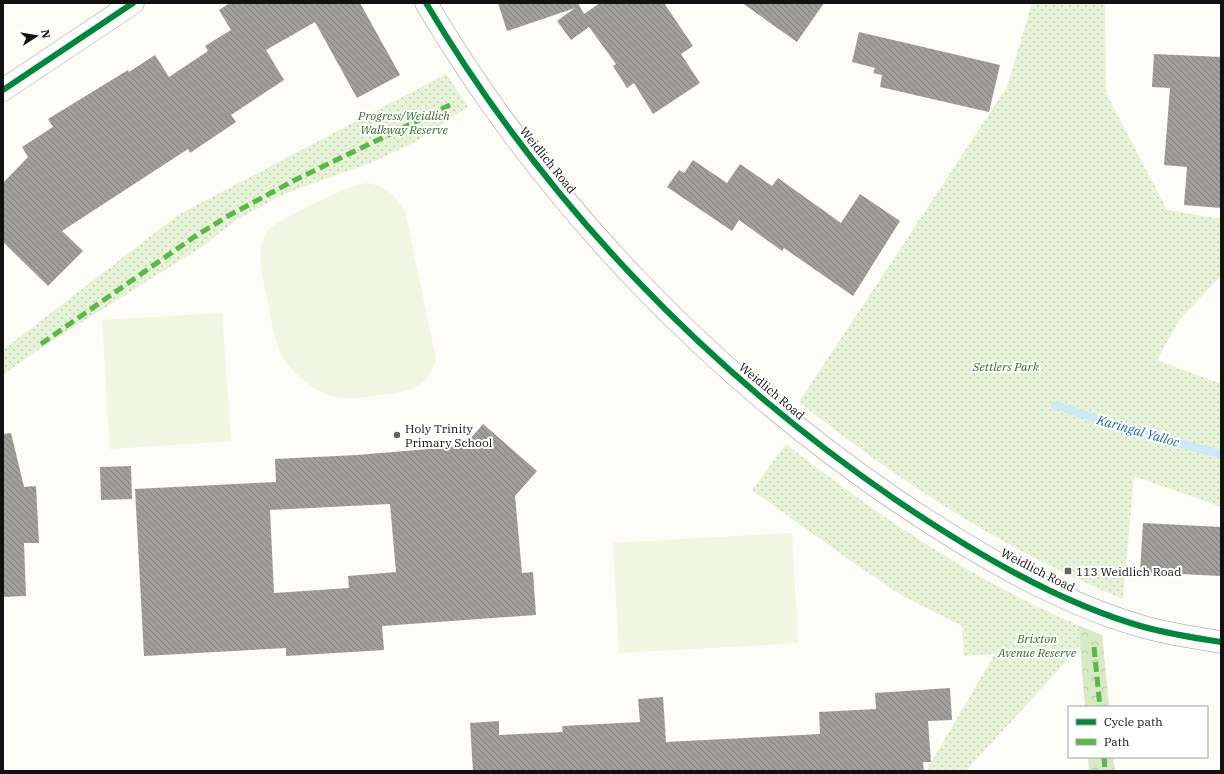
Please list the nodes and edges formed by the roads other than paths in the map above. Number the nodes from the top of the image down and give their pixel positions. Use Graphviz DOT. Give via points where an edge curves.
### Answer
graph roads {
  1 [pos="133,3"];
  2 [pos="426,3"];
  3 [pos="3,90"];
  4 [pos="1221,642"];
  1 -- 3 [label="street"];
  2 -- 4 [label="street, Weidlich Road" via="508,127 578,214 640,284 732,372 791,422 841,461 920,516 1009,569 1095,610 1142,626 1190,638"];
}
